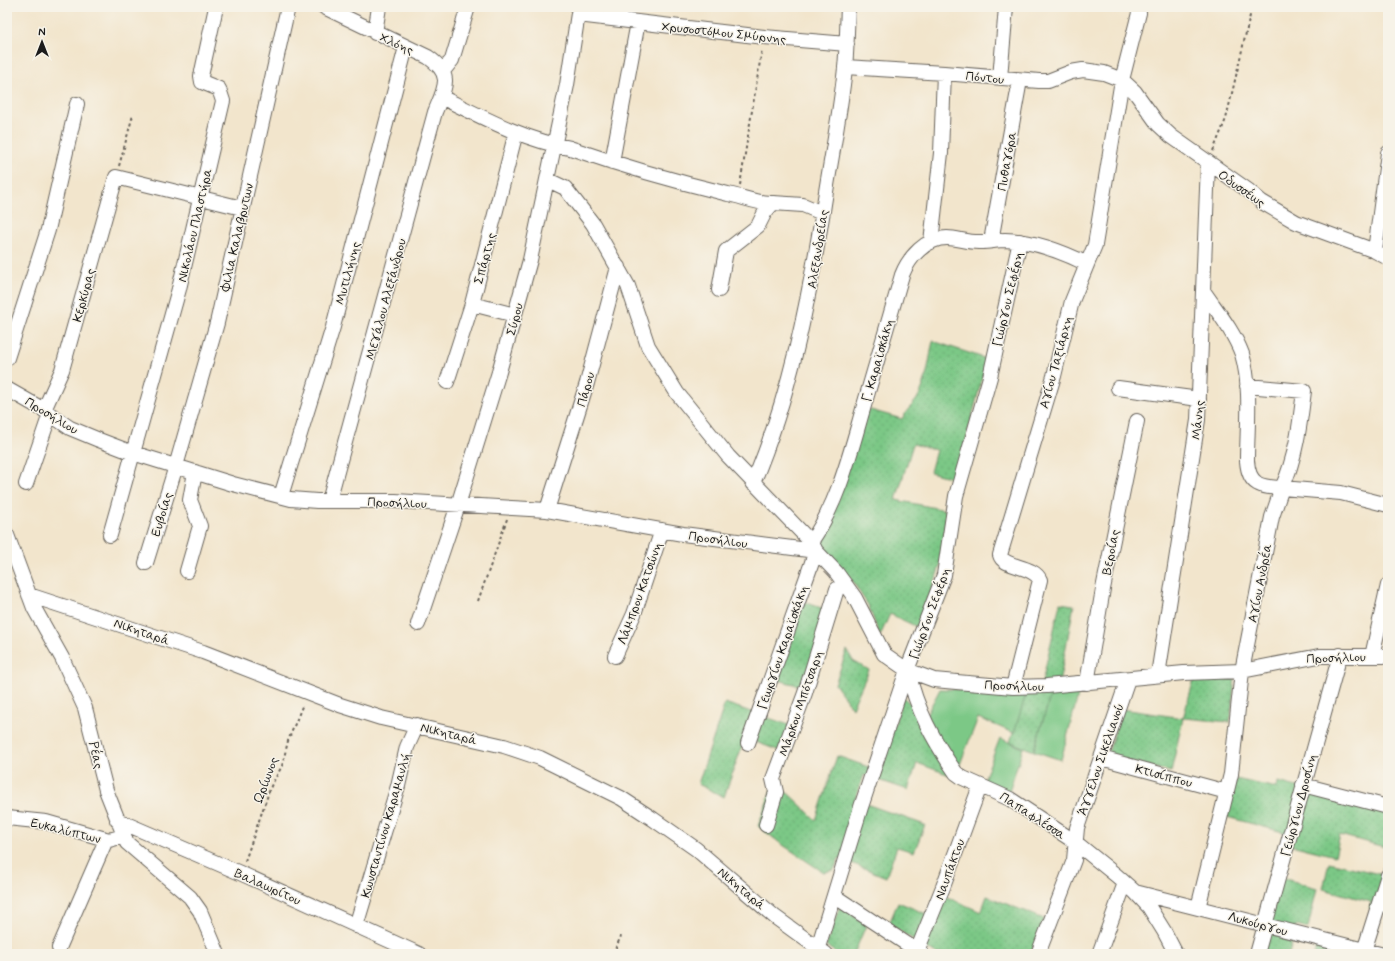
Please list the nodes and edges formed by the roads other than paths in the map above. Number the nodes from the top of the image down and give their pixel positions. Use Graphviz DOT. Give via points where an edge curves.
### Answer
graph roads {
  1 [pos="216,7"];
  2 [pos="288,7"];
  3 [pos="324,7"];
  4 [pos="379,7"];
  5 [pos="468,7"];
  6 [pos="848,7"];
  7 [pos="1006,7"];
  8 [pos="578,11"];
  9 [pos="1139,13"];
  10 [pos="638,22"];
  11 [pos="374,32"];
  12 [pos="847,44"];
  13 [pos="406,47"];
  14 [pos="845,67"];
  15 [pos="443,71"];
  16 [pos="944,73"];
  17 [pos="1000,78"];
  18 [pos="1020,80"];
  19 [pos="1122,80"];
  20 [pos="441,97"];
  21 [pos="77,104"];
  22 [pos="516,132"];
  23 [pos="554,145"];
  24 [pos="1388,153"];
  25 [pos="612,162"];
  26 [pos="1208,163"];
  27 [pos="548,180"];
  28 [pos="201,198"];
  29 [pos="773,202"];
  30 [pos="242,208"];
  31 [pos="822,212"];
  32 [pos="991,241"];
  33 [pos="1020,241"];
  34 [pos="931,242"];
  35 [pos="1375,251"];
  36 [pos="1388,258"];
  37 [pos="1087,264"];
  38 [pos="618,267"];
  39 [pos="719,290"];
  40 [pos="1204,292"];
  41 [pos="472,304"];
  42 [pos="515,316"];
  43 [pos="7,358"];
  44 [pos="447,382"];
  45 [pos="1247,386"];
  46 [pos="1118,388"];
  47 [pos="7,389"];
  48 [pos="1199,399"];
  49 [pos="47,412"];
  50 [pos="1137,421"];
  51 [pos="133,453"];
  52 [pos="176,466"];
  53 [pos="195,472"];
  54 [pos="753,483"];
  55 [pos="26,484"];
  56 [pos="1282,488"];
  57 [pos="281,496"];
  58 [pos="329,502"];
  59 [pos="458,505"];
  60 [pos="1388,505"];
  61 [pos="547,510"];
  62 [pos="662,530"];
  63 [pos="7,535"];
  64 [pos="110,535"];
  65 [pos="813,546"];
  66 [pos="146,563"];
  67 [pos="187,571"];
  68 [pos="844,584"];
  69 [pos="1388,585"];
  70 [pos="29,595"];
  71 [pos="418,624"];
  72 [pos="1340,655"];
  73 [pos="614,656"];
  74 [pos="1372,656"];
  75 [pos="1388,656"];
  76 [pos="907,670"];
  77 [pos="1242,671"];
  78 [pos="1158,675"];
  79 [pos="1128,679"];
  80 [pos="1087,683"];
  81 [pos="1013,687"];
  82 [pos="416,725"];
  83 [pos="748,742"];
  84 [pos="1101,758"];
  85 [pos="1303,785"];
  86 [pos="980,786"];
  87 [pos="1228,792"];
  88 [pos="1388,808"];
  89 [pos="7,818"];
  90 [pos="117,820"];
  91 [pos="766,825"];
  92 [pos="124,836"];
  93 [pos="106,840"];
  94 [pos="1075,842"];
  95 [pos="1388,875"];
  96 [pos="1130,888"];
  97 [pos="834,896"];
  98 [pos="1198,908"];
  99 [pos="1265,925"];
  100 [pos="356,926"];
  101 [pos="59,948"];
  102 [pos="820,952"];
  103 [pos="1364,952"];
  104 [pos="919,953"];
  105 [pos="218,954"];
  106 [pos="419,954"];
  107 [pos="1038,954"];
  108 [pos="1099,954"];
  109 [pos="1176,954"];
  110 [pos="1257,954"];
  111 [pos="1380,954"];
  1 -- 28 [label="street, Νικολάου Πλαστήρα" via="201,76 202,82 219,89 223,101"];
  2 -- 30 [label="street, Φιλια Καλαβρυτων"];
  3 -- 11 [label="street, Χλόης"];
  4 -- 11 [label="street"];
  5 -- 15 [label="street" via="452,60"];
  6 -- 12 [label="street, Αλεξανδρείας"];
  7 -- 17 [label="street"];
  8 -- 10 [label="street, Χρυσοστόμου Σμύρνης"];
  8 -- 23 [label="street, Σύρου" via="571,62"];
  9 -- 19 [label="street, Αγίου Ταξιάρχη"];
  10 -- 12 [label="street, Χρυσοστόμου Σμύρνης"];
  10 -- 25 [label="street"];
  11 -- 13 [label="street, Χλόης"];
  12 -- 14 [label="street, Αλεξανδρείας"];
  13 -- 15 [label="street, Χλόης" via="428,57"];
  13 -- 57 [label="street, Μυτιλήνης" via="333,327"];
  14 -- 16 [label="street, Πόντου"];
  14 -- 31 [label="street, Αλεξανδρείας" via="837,131"];
  15 -- 20 [label="street" via="445,81"];
  16 -- 17 [label="street, Πόντου"];
  16 -- 34 [label="street" via="940,160"];
  17 -- 18 [label="street, Πόντου"];
  18 -- 19 [label="street, Πόντου" via="1048,81 1083,70 1104,73"];
  18 -- 32 [label="street, Πυθαγόρα"];
  19 -- 26 [label="street, Οδυσσέως" via="1135,92 1158,124"];
  19 -- 37 [label="street, Αγίου Ταξιάρχη" via="1097,233"];
  20 -- 22 [label="street"];
  20 -- 58 [label="street, Μεγάλου Αλεξάνδρου"];
  21 -- 43 [label="street" via="48,230"];
  22 -- 23 [label="street"];
  22 -- 41 [label="street, Σπάρτης"];
  23 -- 25 [label="street"];
  23 -- 27 [label="street, Σύρου"];
  24 -- 35 [label="street"];
  25 -- 29 [label="street" via="756,202"];
  26 -- 35 [label="street, Οδυσσέως" via="1262,202 1296,222"];
  26 -- 40 [label="street, Μάνης"];
  27 -- 38 [label="street" via="565,188 578,202"];
  27 -- 42 [label="street, Σύρου"];
  28 -- 30 [label="street"];
  28 -- 49 [label="street, Κερκύρας" via="116,177 62,370"];
  28 -- 51 [label="street, Νικολάου Πλαστήρα" via="179,289"];
  29 -- 31 [label="street" via="803,205"];
  29 -- 39 [label="street" via="758,226 726,251"];
  30 -- 52 [label="street, Φιλια Καλαβρυτων" via="217,323"];
  31 -- 54 [label="street, Αλεξανδρείας" via="802,328 782,403"];
  32 -- 33 [label="street, Γ. Καραϊσκάκη"];
  32 -- 34 [label="street, Γ. Καραϊσκάκη" via="948,238"];
  33 -- 37 [label="street, Γ. Καραϊσκάκη" via="1051,248"];
  33 -- 76 [label="street, Γιώργου Σεφέρη" via="990,376 956,496 944,575"];
  34 -- 65 [label="street, Γ. Καραϊσκάκη" via="913,255 906,266 854,439 835,495"];
  35 -- 36 [label="street, Οδυσσέως"];
  37 -- 81 [label="street, Αγίου Ταξιάρχη" via="1072,301 1054,376 1000,555 1004,561 1037,574 1040,580"];
  38 -- 54 [label="street" via="630,290 648,346 659,365 688,408"];
  38 -- 61 [label="street, Πάρου" via="587,383"];
  40 -- 45 [label="street" via="1234,337 1242,354"];
  40 -- 48 [label="street, Μάνης"];
  41 -- 42 [label="street"];
  41 -- 44 [label="street, Σπάρτης"];
  42 -- 59 [label="street, Σύρου"];
  45 -- 56 [label="street" via="1249,472 1261,487"];
  45 -- 56 [label="street, Αγίου Ανδρέα" via="1304,391 1296,444"];
  46 -- 48 [label="street"];
  47 -- 49 [label="street, Προσήλιου"];
  48 -- 78 [label="street, Μάνης" via="1196,443"];
  49 -- 51 [label="street, Προσήλιου" via="70,428"];
  49 -- 55 [label="street, Κερκύρας"];
  50 -- 80 [label="street, Βεροίας"];
  51 -- 52 [label="street, Προσήλιου"];
  51 -- 64 [label="street, Νικολάου Πλαστήρα"];
  52 -- 53 [label="street, Προσήλιου"];
  52 -- 66 [label="street, Ευβοίας"];
  53 -- 57 [label="street, Προσήλιου"];
  53 -- 67 [label="street" via="190,500 200,526"];
  54 -- 65 [label="street"];
  56 -- 60 [label="street" via="1341,494"];
  56 -- 77 [label="street, Αγίου Ανδρέα" via="1272,517"];
  57 -- 58 [label="street, Προσήλιου"];
  58 -- 59 [label="street, Προσήλιου" via="388,501"];
  59 -- 61 [label="street, Προσήλιου"];
  59 -- 71 [label="street, Σύρου"];
  61 -- 62 [label="street, Προσήλιου"];
  62 -- 65 [label="street, Προσήλιου"];
  62 -- 73 [label="street, Λάμπρου Κατσώνη" via="634,614"];
  63 -- 70 [label="street, Ρέας"];
  65 -- 68 [label="street, Προσήλιου"];
  65 -- 83 [label="street, Γεωργίου Καραϊσκάκη"];
  68 -- 76 [label="street, Προσήλιου" via="860,607 884,654"];
  68 -- 91 [label="street, Μάρκου Μπότσαρη" via="837,589 805,693 773,779 776,792"];
  69 -- 74 [label="street"];
  70 -- 82 [label="street, Νικηταρά" via="203,652 308,694 382,718"];
  70 -- 90 [label="street, Ρέας" via="82,700 90,722 96,759"];
  72 -- 74 [label="street, Προσήλιου"];
  72 -- 77 [label="street, Προσήλιου" via="1298,659"];
  72 -- 85 [label="street, Γεώργιου Δροσίνη"];
  74 -- 75 [label="street, Προσήλιου"];
  76 -- 81 [label="street, Προσήλιου" via="945,682"];
  76 -- 86 [label="street, Παπαφλέσσα" via="915,699 932,737 956,773"];
  76 -- 97 [label="street, Γιώργου Σεφέρη"];
  77 -- 78 [label="street, Προσήλιου"];
  77 -- 87 [label="street, Αγίου Ανδρέα"];
  78 -- 79 [label="street, Προσήλιου"];
  79 -- 80 [label="street, Προσήλιου"];
  79 -- 84 [label="street, Άγγελου Σικελιανού"];
  80 -- 81 [label="street, Προσήλιου"];
  82 -- 100 [label="street, Κωνσταντίνου Καραμανλή" via="407,747 398,786"];
  82 -- 102 [label="street, Νικηταρά" via="504,746 540,758 621,798 696,850"];
  84 -- 87 [label="street, Κτισίππου"];
  84 -- 94 [label="street, Άγγελου Σικελιανού" via="1077,828"];
  85 -- 88 [label="street"];
  85 -- 99 [label="street, Γεώργιου Δροσίνη"];
  86 -- 94 [label="street, Παπαφλέσσα" via="1010,799"];
  86 -- 104 [label="street, Ναυπάκτου"];
  87 -- 98 [label="street, Αγίου Ανδρέα"];
  89 -- 93 [label="street, Ευκαλύπτων" via="46,822"];
  90 -- 92 [label="street, Ρέας"];
  90 -- 100 [label="street, Βαλαωρίτου"];
  92 -- 93 [label="street, Ευκαλύπτων"];
  92 -- 105 [label="street, Ρέας" via="131,848 190,897 202,915"];
  93 -- 101 [label="street"];
  94 -- 96 [label="street, Παπαφλέσσα"];
  94 -- 107 [label="street, Άγγελου Σικελιανού" via="1074,860"];
  95 -- 103 [label="street"];
  96 -- 98 [label="street, Λυκούργου"];
  96 -- 108 [label="street"];
  96 -- 109 [label="street, Παπαφλέσσα" via="1154,915"];
  97 -- 102 [label="street, Γιώργου Σεφέρη"];
  97 -- 104 [label="street"];
  98 -- 99 [label="street, Λυκούργου"];
  99 -- 103 [label="street, Λυκούργου"];
  99 -- 110 [label="street, Γεώργιου Δροσίνη"];
  100 -- 106 [label="street, Βαλαωρίτου"];
  103 -- 111 [label="street, Λυκούργου"];
}
